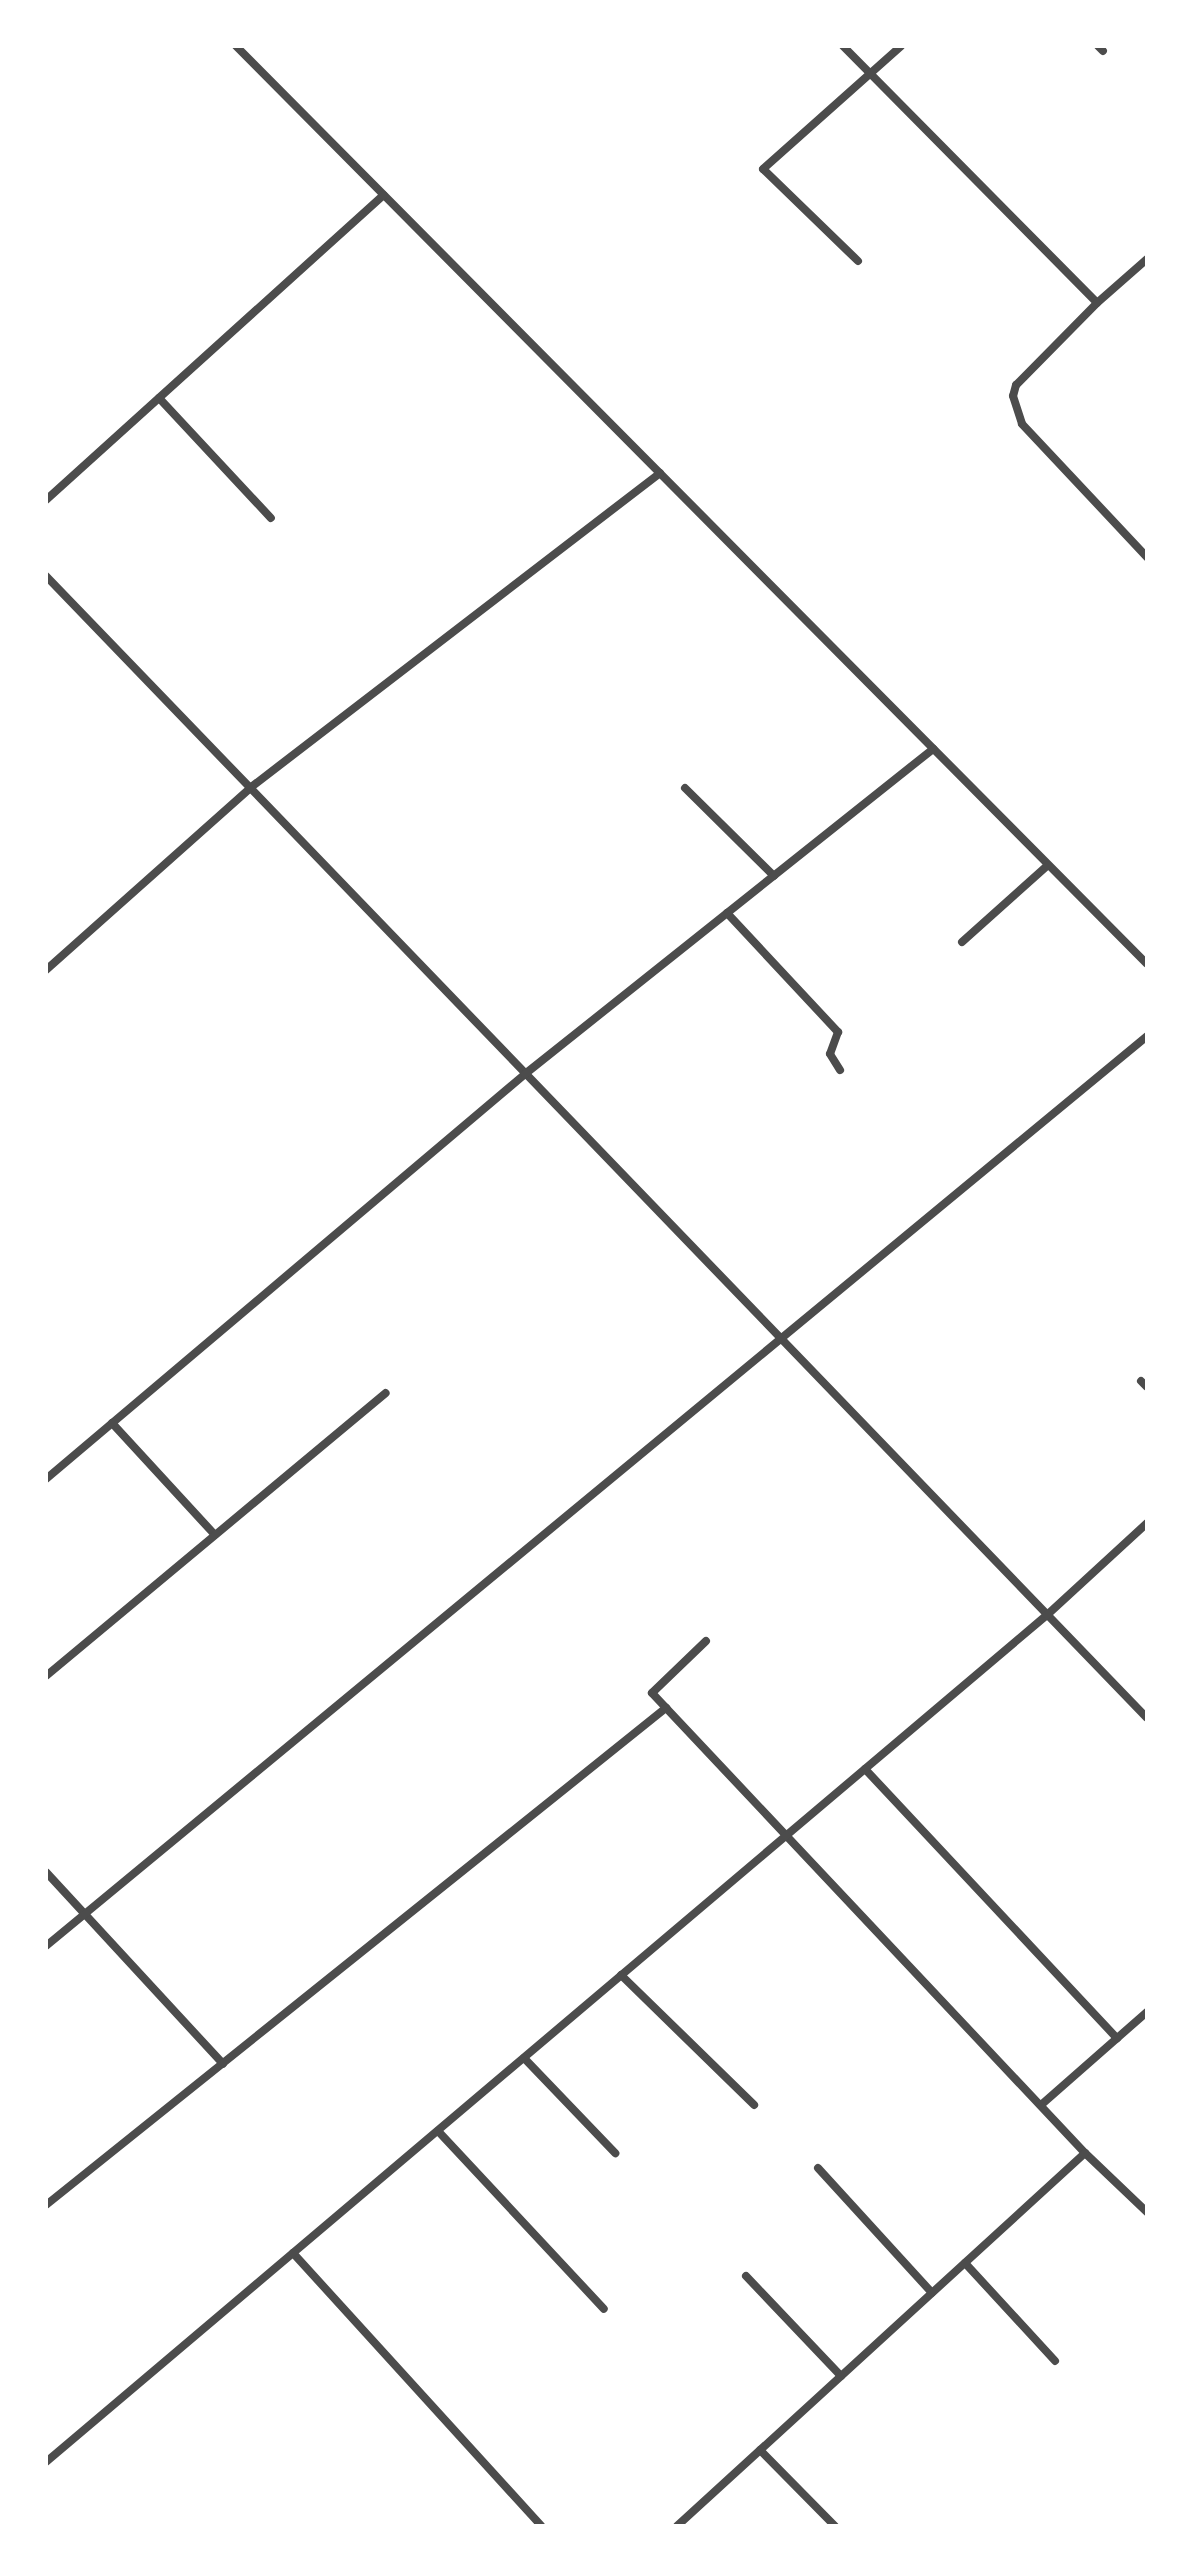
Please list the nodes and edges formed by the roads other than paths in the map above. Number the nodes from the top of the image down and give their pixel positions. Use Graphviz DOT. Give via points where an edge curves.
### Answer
graph roads {
  1 [pos="236,46"];
  2 [pos="843,46"];
  3 [pos="901,46"];
  4 [pos="869,73"];
  5 [pos="383,195"];
  6 [pos="1147,259"];
  7 [pos="858,261"];
  8 [pos="1097,303"];
  9 [pos="159,398"];
  10 [pos="660,473"];
  11 [pos="46,500"];
  12 [pos="271,518"];
  13 [pos="1147,557"];
  14 [pos="46,576"];
  15 [pos="933,749"];
  16 [pos="250,788"];
  17 [pos="685,788"];
  18 [pos="1048,865"];
  19 [pos="774,876"];
  20 [pos="727,913"];
  21 [pos="962,942"];
  22 [pos="1147,964"];
  23 [pos="46,970"];
  24 [pos="1147,1036"];
  25 [pos="840,1070"];
  26 [pos="525,1074"];
  27 [pos="783,1341"];
  28 [pos="386,1393"];
  29 [pos="112,1423"];
  30 [pos="46,1479"];
  31 [pos="1147,1523"];
  32 [pos="215,1535"];
  33 [pos="1047,1615"];
  34 [pos="706,1641"];
  35 [pos="46,1676"];
  36 [pos="666,1708"];
  37 [pos="1147,1718"];
  38 [pos="865,1769"];
  39 [pos="786,1836"];
  40 [pos="46,1872"];
  41 [pos="84,1914"];
  42 [pos="46,1946"];
  43 [pos="621,1975"];
  44 [pos="1147,2012"];
  45 [pos="1117,2038"];
  46 [pos="524,2058"];
  47 [pos="223,2064"];
  48 [pos="754,2105"];
  49 [pos="1041,2105"];
  50 [pos="438,2131"];
  51 [pos="615,2153"];
  52 [pos="1085,2153"];
  53 [pos="818,2168"];
  54 [pos="46,2205"];
  55 [pos="1147,2212"];
  56 [pos="293,2253"];
  57 [pos="965,2263"];
  58 [pos="746,2276"];
  59 [pos="932,2293"];
  60 [pos="604,2309"];
  61 [pos="1055,2361"];
  62 [pos="841,2376"];
  63 [pos="760,2450"];
  64 [pos="46,2462"];
  65 [pos="541,2526"];
  66 [pos="677,2526"];
  67 [pos="835,2526"];
  1 -- 5 [label="street"];
  2 -- 4 [label="street"];
  3 -- 4 [label="street"];
  4 -- 7 [label="street" via="763,169"];
  4 -- 8 [label="street"];
  5 -- 9 [label="street"];
  5 -- 10 [label="street"];
  6 -- 8 [label="street"];
  8 -- 13 [label="street" via="1016,385 1014,408 1022,424"];
  9 -- 11 [label="street"];
  9 -- 12 [label="street"];
  10 -- 15 [label="street"];
  10 -- 16 [label="street"];
  14 -- 16 [label="street"];
  15 -- 18 [label="street"];
  15 -- 19 [label="street"];
  16 -- 23 [label="street"];
  16 -- 26 [label="street"];
  17 -- 19 [label="street"];
  18 -- 21 [label="street"];
  18 -- 22 [label="street"];
  19 -- 20 [label="street"];
  20 -- 25 [label="street" via="838,1032 830,1054"];
  20 -- 26 [label="street"];
  24 -- 27 [label="street"];
  26 -- 27 [label="street"];
  26 -- 29 [label="street"];
  27 -- 33 [label="street"];
  27 -- 41 [label="street"];
  28 -- 32 [label="street"];
  29 -- 30 [label="street"];
  29 -- 32 [label="street"];
  31 -- 33 [label="street"];
  32 -- 35 [label="street"];
  33 -- 37 [label="street"];
  33 -- 38 [label="street"];
  34 -- 36 [label="street" via="652,1693"];
  36 -- 39 [label="street"];
  36 -- 47 [label="street"];
  38 -- 39 [label="street"];
  38 -- 45 [label="street"];
  39 -- 43 [label="street"];
  39 -- 49 [label="street"];
  40 -- 41 [label="street"];
  41 -- 42 [label="street"];
  41 -- 47 [label="street"];
  43 -- 46 [label="street"];
  43 -- 48 [label="street"];
  44 -- 45 [label="street"];
  45 -- 49 [label="street"];
  46 -- 50 [label="street"];
  46 -- 51 [label="street"];
  47 -- 54 [label="street"];
  49 -- 52 [label="street"];
  50 -- 56 [label="street"];
  50 -- 60 [label="street"];
  52 -- 55 [label="street"];
  52 -- 57 [label="street"];
  53 -- 59 [label="street"];
  56 -- 64 [label="street"];
  56 -- 65 [label="street"];
  57 -- 59 [label="street"];
  57 -- 61 [label="street"];
  58 -- 62 [label="street"];
  59 -- 62 [label="street"];
  62 -- 63 [label="street"];
  63 -- 66 [label="street"];
  63 -- 67 [label="street"];
}
